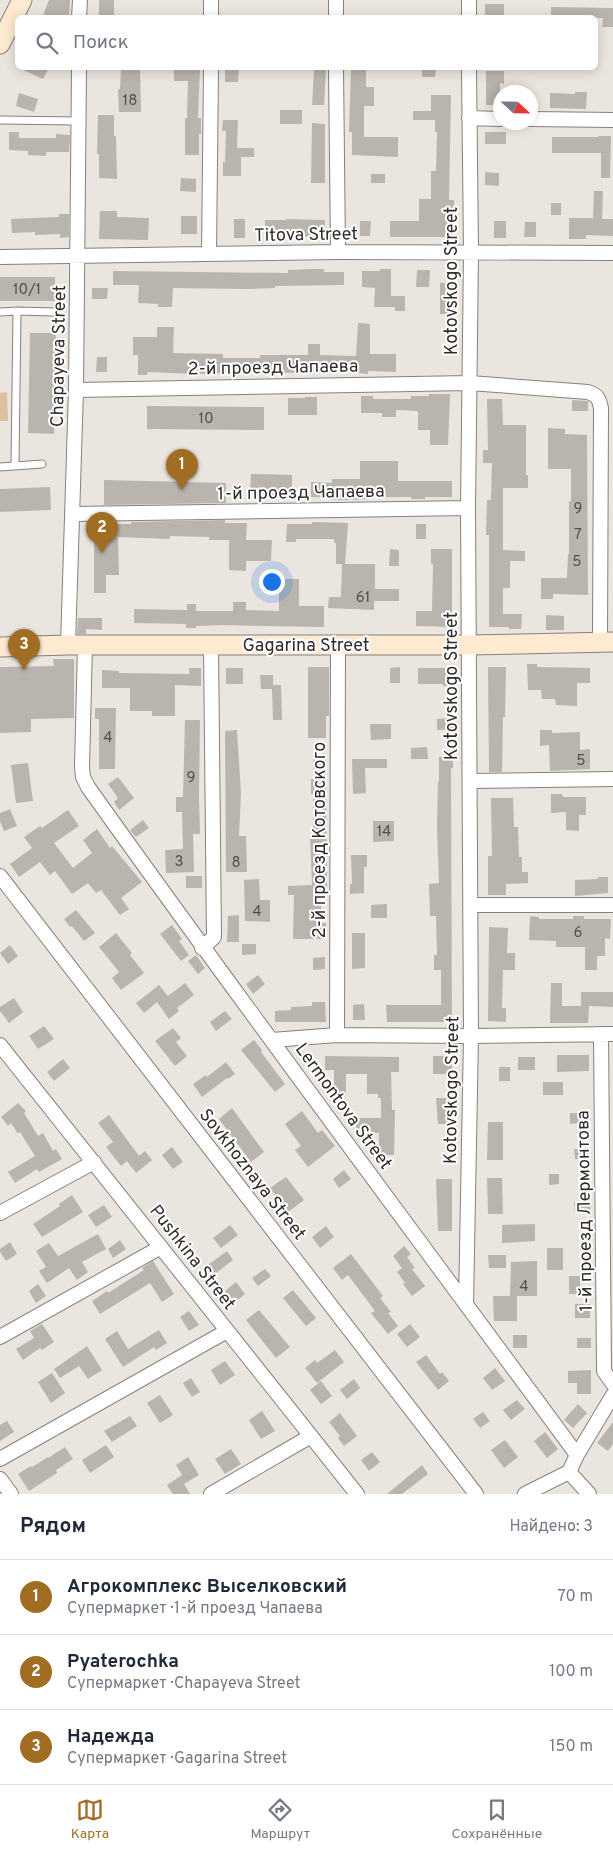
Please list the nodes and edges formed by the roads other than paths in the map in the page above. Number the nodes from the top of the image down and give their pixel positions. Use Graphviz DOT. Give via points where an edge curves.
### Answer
graph roads {
  1 [pos="22,0"];
  2 [pos="80,0"];
  3 [pos="211,0"];
  4 [pos="336,0"];
  5 [pos="469,0"];
  6 [pos="80,15"];
  7 [pos="211,15"];
  8 [pos="336,15"];
  9 [pos="469,15"];
  10 [pos="4,26"];
  11 [pos="0,44"];
  12 [pos="79,70"];
  13 [pos="211,70"];
  14 [pos="336,70"];
  15 [pos="469,70"];
  16 [pos="469,118"];
  17 [pos="493,119"];
  18 [pos="538,119"];
  19 [pos="0,120"];
  20 [pos="79,120"];
  21 [pos="613,120"];
  22 [pos="338,252"];
  23 [pos="471,252"];
  24 [pos="613,253"];
  25 [pos="209,254"];
  26 [pos="78,256"];
  27 [pos="0,257"];
  28 [pos="17,311"];
  29 [pos="0,312"];
  30 [pos="55,312"];
  31 [pos="470,383"];
  32 [pos="76,390"];
  33 [pos="42,464"];
  34 [pos="15,465"];
  35 [pos="0,467"];
  36 [pos="468,508"];
  37 [pos="73,514"];
  38 [pos="606,642"];
  39 [pos="76,645"];
  40 [pos="338,645"];
  41 [pos="469,645"];
  42 [pos="211,646"];
  43 [pos="0,647"];
  44 [pos="83,777"];
  45 [pos="613,779"];
  46 [pos="470,781"];
  47 [pos="0,876"];
  48 [pos="470,905"];
  49 [pos="613,905"];
  50 [pos="202,948"];
  51 [pos="607,1034"];
  52 [pos="337,1035"];
  53 [pos="472,1036"];
  54 [pos="272,1040"];
  55 [pos="0,1045"];
  56 [pos="4,1059"];
  57 [pos="94,1162"];
  58 [pos="0,1213"];
  59 [pos="161,1247"];
  60 [pos="466,1304"];
  61 [pos="227,1330"];
  62 [pos="0,1337"];
  63 [pos="613,1384"];
  64 [pos="613,1395"];
  65 [pos="311,1436"];
  66 [pos="577,1456"];
  67 [pos="0,1458"];
  68 [pos="569,1472"];
  69 [pos="0,1479"];
  70 [pos="11,1494"];
  71 [pos="211,1494"];
  72 [pos="357,1494"];
  73 [pos="476,1494"];
  74 [pos="525,1494"];
  75 [pos="589,1494"];
  1 -- 10 [label="street"];
  2 -- 6 [label="street"];
  3 -- 7 [label="street"];
  4 -- 8 [label="street"];
  5 -- 9 [label="street"];
  10 -- 11 [label="street"];
  12 -- 20 [label="street, Chapayeva Street"];
  13 -- 25 [label="street"];
  14 -- 22 [label="street"];
  15 -- 16 [label="street, Kotovskogo Street"];
  16 -- 17 [label="street"];
  16 -- 23 [label="street, Kotovskogo Street"];
  18 -- 21 [label="street"];
  19 -- 20 [label="lane"];
  20 -- 26 [label="street, Chapayeva Street"];
  22 -- 23 [label="street, Titova Street"];
  22 -- 25 [label="street, Titova Street"];
  23 -- 24 [label="street, Titova Street"];
  23 -- 31 [label="street, Kotovskogo Street"];
  25 -- 26 [label="street, Titova Street"];
  26 -- 27 [label="street, Titova Street"];
  26 -- 32 [label="street, Chapayeva Street"];
  28 -- 29 [label="lane"];
  28 -- 30 [label="lane"];
  28 -- 34 [label="lane"];
  31 -- 32 [label="street, 2-й проезд Чапаева"];
  31 -- 36 [label="street, Kotovskogo Street"];
  31 -- 38 [label="street, 2-й проезд Чапаева" via="588,392 600,400"];
  32 -- 37 [label="street, Chapayeva Street"];
  33 -- 34 [label="lane"];
  34 -- 35 [label="lane"];
  36 -- 37 [label="street, 1-й проезд Чапаева"];
  36 -- 41 [label="street, Kotovskogo Street"];
  37 -- 39 [label="street, Chapayeva Street"];
  38 -- 41 [label="street, Gagarina Street"];
  39 -- 42 [label="street, Gagarina Street"];
  39 -- 43 [label="street, Gagarina Street"];
  39 -- 44 [label="street, Chapayeva Street"];
  40 -- 41 [label="street, Gagarina Street"];
  40 -- 42 [label="street, Gagarina Street"];
  40 -- 52 [label="street, 2-й проезд Котовского"];
  41 -- 46 [label="street, Kotovskogo Street"];
  42 -- 50 [label="street" via="214,936"];
  44 -- 50 [label="street, Lermontova Street"];
  45 -- 46 [label="street"];
  46 -- 48 [label="street, Kotovskogo Street"];
  47 -- 73 [label="street, Sovkhoznaya Street"];
  48 -- 49 [label="street"];
  48 -- 53 [label="street, Kotovskogo Street"];
  50 -- 54 [label="street, Lermontova Street"];
  51 -- 53 [label="street"];
  51 -- 63 [label="street, 1-й проезд Лермонтова" via="604,1371"];
  52 -- 53 [label="street"];
  52 -- 54 [label="street"];
  53 -- 60 [label="street, Kotovskogo Street"];
  54 -- 60 [label="street, Lermontova Street"];
  55 -- 56 [label="street, Pushkina Street"];
  56 -- 57 [label="street, Pushkina Street"];
  57 -- 58 [label="street"];
  57 -- 59 [label="street, Pushkina Street"];
  59 -- 61 [label="street, Pushkina Street"];
  59 -- 62 [label="street"];
  60 -- 66 [label="street, Lermontova Street"];
  61 -- 65 [label="street, Pushkina Street"];
  61 -- 67 [label="street"];
  64 -- 66 [label="street"];
  65 -- 71 [label="street"];
  65 -- 72 [label="street, Pushkina Street"];
  66 -- 68 [label="street"];
  68 -- 74 [label="street"];
  68 -- 75 [label="street"];
  69 -- 70 [label="street"];
}
